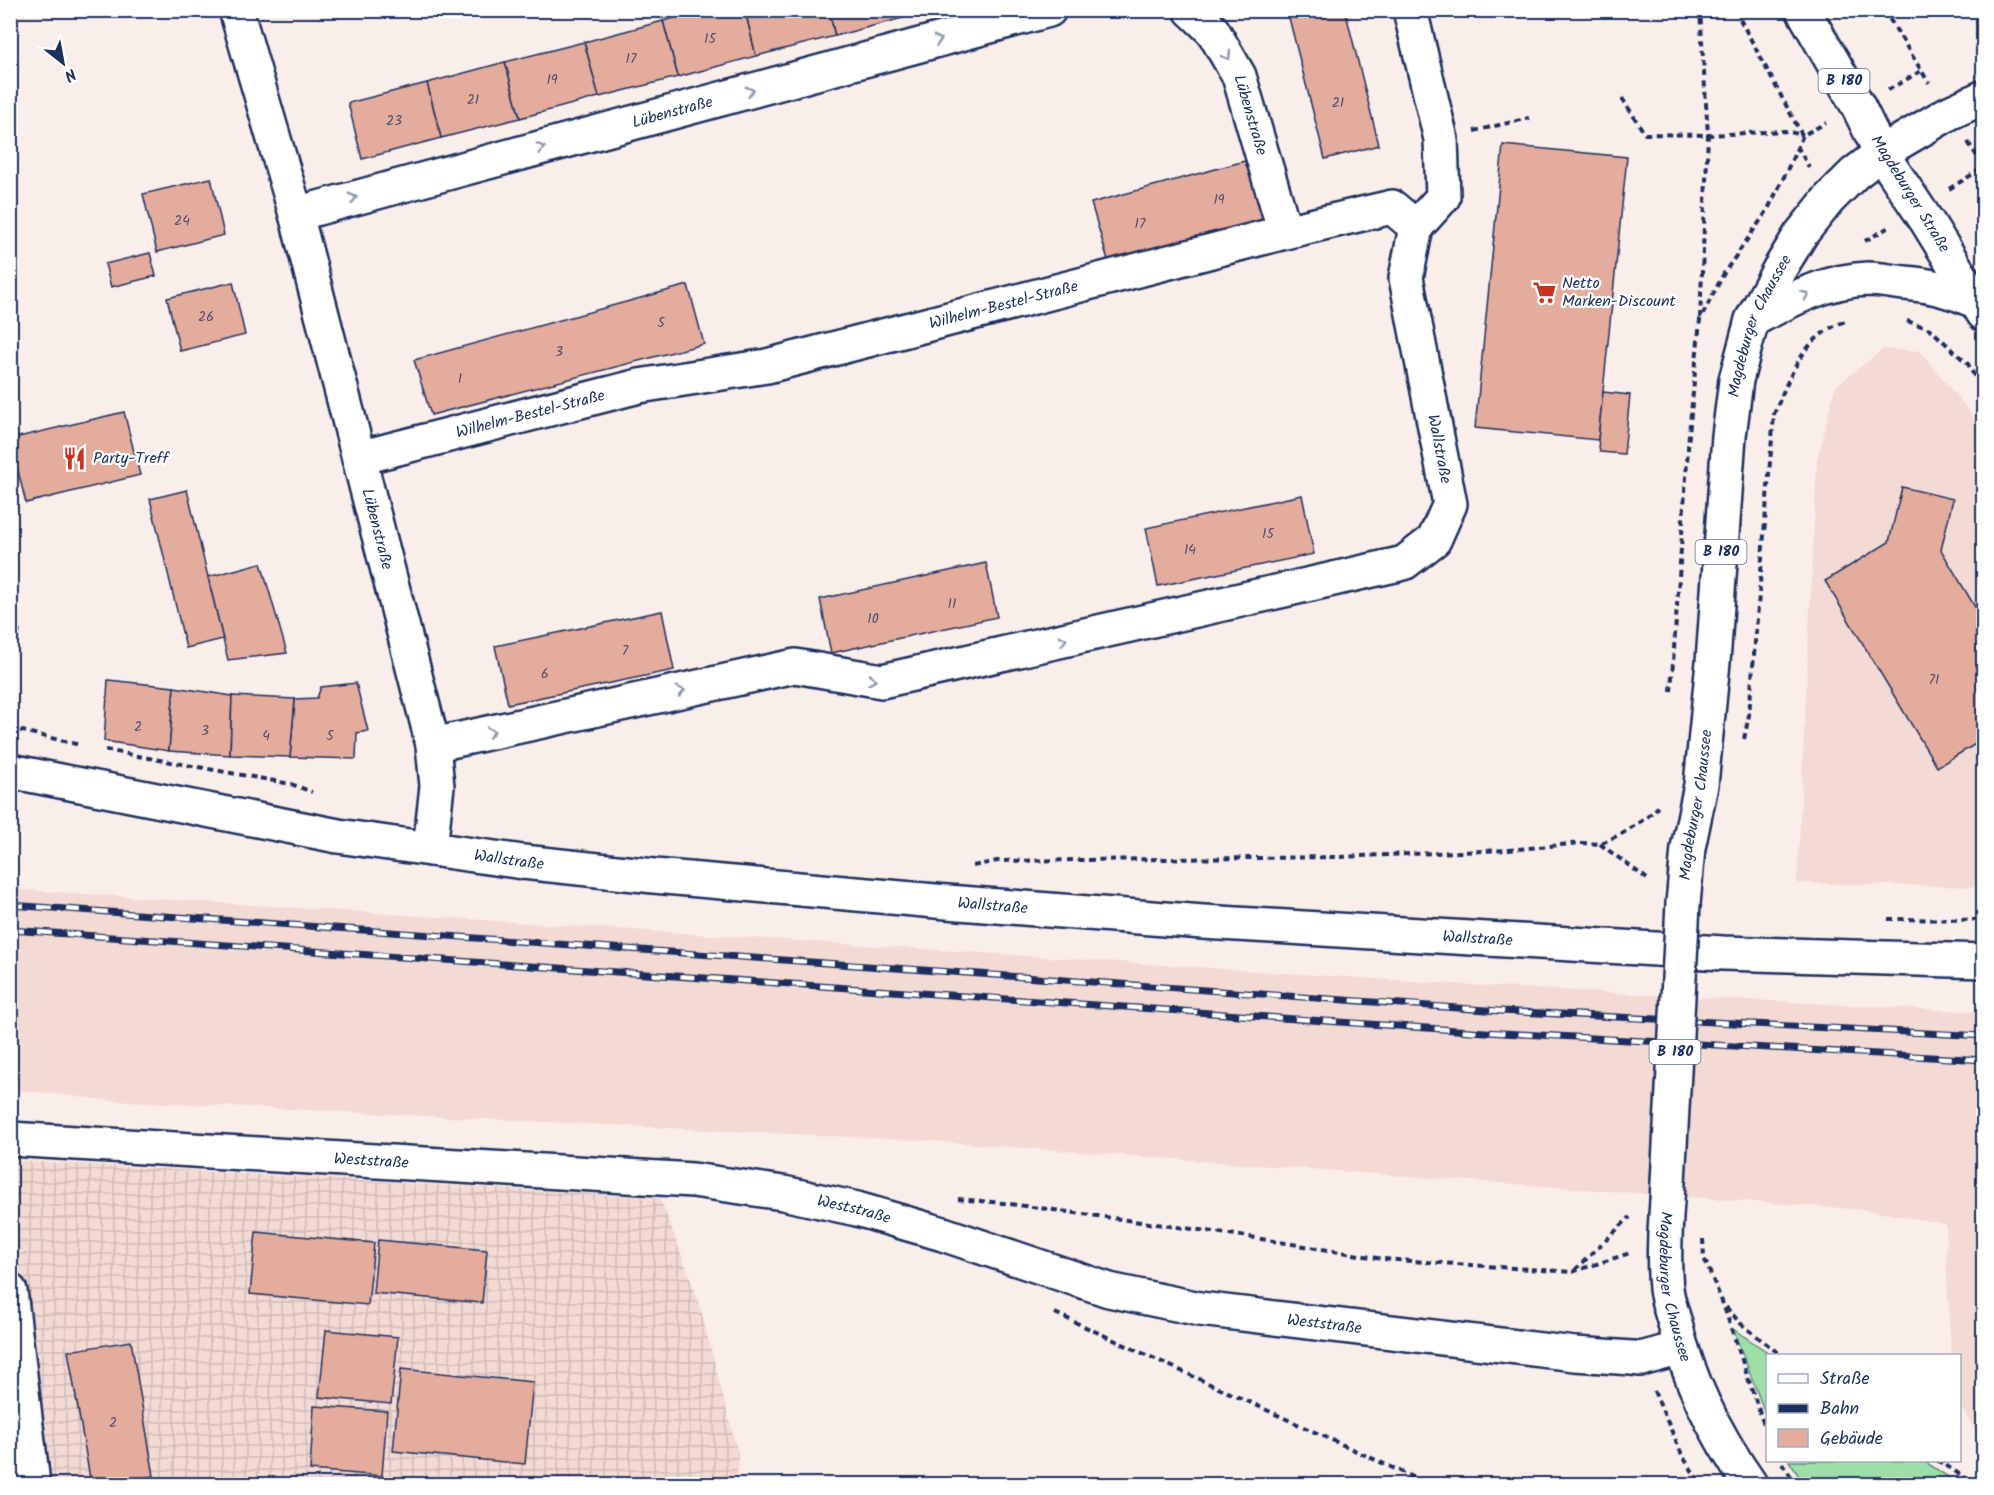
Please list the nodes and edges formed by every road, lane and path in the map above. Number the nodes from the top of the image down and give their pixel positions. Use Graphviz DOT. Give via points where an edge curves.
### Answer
graph roads {
  1 [pos="236,10"];
  2 [pos="1049,10"];
  3 [pos="1191,10"];
  4 [pos="1410,10"];
  5 [pos="1700,10"];
  6 [pos="1735,10"];
  7 [pos="1803,10"];
  8 [pos="1884,10"];
  9 [pos="1922,71"];
  10 [pos="1983,97"];
  11 [pos="1622,98"];
  12 [pos="1529,118"];
  13 [pos="1708,135"];
  14 [pos="1441,139"];
  15 [pos="1881,153"];
  16 [pos="296,214"];
  17 [pos="1416,227"];
  18 [pos="1285,232"];
  19 [pos="1979,307"];
  20 [pos="1856,318"];
  21 [pos="1896,318"];
  22 [pos="1700,320"];
  23 [pos="1752,320"];
  24 [pos="1983,394"];
  25 [pos="359,458"];
  26 [pos="10,728"];
  27 [pos="433,745"];
  28 [pos="86,747"];
  29 [pos="97,749"];
  30 [pos="1742,749"];
  31 [pos="10,771"];
  32 [pos="313,792"];
  33 [pos="1663,803"];
  34 [pos="1600,844"];
  35 [pos="430,849"];
  36 [pos="967,868"];
  37 [pos="1656,886"];
  38 [pos="1881,920"];
  39 [pos="1983,920"];
  40 [pos="1983,961"];
  41 [pos="10,1139"];
  42 [pos="950,1198"];
  43 [pos="1631,1216"];
  44 [pos="1665,1256"];
  45 [pos="1704,1258"];
  46 [pos="1572,1272"];
  47 [pos="10,1291"];
  48 [pos="1723,1304"];
  49 [pos="1052,1311"];
  50 [pos="1681,1348"];
  51 [pos="1779,1354"];
  52 [pos="1641,1359"];
  53 [pos="1766,1434"];
  54 [pos="1781,1462"];
  55 [pos="1939,1462"];
  56 [pos="33,1485"];
  57 [pos="1428,1485"];
  58 [pos="1701,1485"];
  59 [pos="1750,1485"];
  60 [pos="1796,1485"];
  61 [pos="1975,1485"];
  1 -- 16 [label="street, Lübenstraße"];
  16 -- 2 [label="street, Lübenstraße, one-way"];
  3 -- 18 [label="street, Lübenstraße, one-way" via="1213,31 1239,76"];
  4 -- 14 [label="street"];
  5 -- 13 [label="path"];
  6 -- 13 [label="path" via="1803,135 1785,131"];
  7 -- 15 [label="street, Magdeburger Straße / B 180"];
  8 -- 9 [label="path"];
  10 -- 15 [label="street, Magdeburger Chaussee"];
  11 -- 13 [label="path" via="1645,134"];
  12 -- 14 [label="path"];
  13 -- 22 [label="path"];
  14 -- 17 [label="street" via="1443,197"];
  15 -- 19 [label="street, Magdeburger Straße"];
  15 -- 23 [label="street, Magdeburger Chaussee / B 180" via="1854,174 1801,234"];
  16 -- 25 [label="street, Lübenstraße"];
  17 -- 18 [label="street, Wilhelm-Bestel-Straße" via="1392,207"];
  27 -- 17 [label="street, Wallstraße, one-way" via="795,666 882,681 1404,563 1434,540 1450,504 1406,278"];
  18 -- 25 [label="street, Wilhelm-Bestel-Straße" via="767,366 639,386"];
  23 -- 19 [label="street, one-way" via="1815,290 1869,279 1954,291"];
  20 -- 30 [label="path" via="1837,324 1813,340 1793,370 1774,414 1749,715"];
  21 -- 24 [label="path" via="1930,329 1968,364"];
  23 -- 44 [label="street, Magdeburger Chaussee / B 180, bridge" via="1736,380 1729,436 1701,785 1688,848"];
  25 -- 27 [label="street, Lübenstraße"];
  26 -- 28 [label="path"];
  27 -- 35 [label="street, Lübenstraße" via="437,786"];
  29 -- 32 [label="path" via="291,784"];
  31 -- 35 [label="street, Wallstraße" via="338,836"];
  33 -- 34 [label="path" via="1623,833"];
  34 -- 36 [label="path" via="1337,856 997,861"];
  34 -- 37 [label="path"];
  35 -- 40 [label="street, Wallstraße" via="654,876 1203,922 1723,953"];
  38 -- 39 [label="path"];
  41 -- 52 [label="street, Weststraße" via="693,1180 857,1209 1109,1290 1200,1309"];
  42 -- 46 [label="path" via="1232,1234 1383,1259"];
  43 -- 46 [label="path"];
  44 -- 46 [label="path" via="1627,1252"];
  44 -- 50 [label="street, Magdeburger Chaussee / B 180" via="1666,1289"];
  45 -- 48 [label="path"];
  47 -- 56 [label="street"];
  48 -- 51 [label="path"];
  48 -- 53 [label="path"];
  49 -- 57 [label="path"];
  50 -- 52 [label="street, Weststraße"];
  50 -- 59 [label="street, Magdeburger Chaussee / B 180" via="1702,1402"];
  52 -- 58 [label="path" via="1683,1457"];
  54 -- 60 [label="path"];
  55 -- 61 [label="path"];
}
